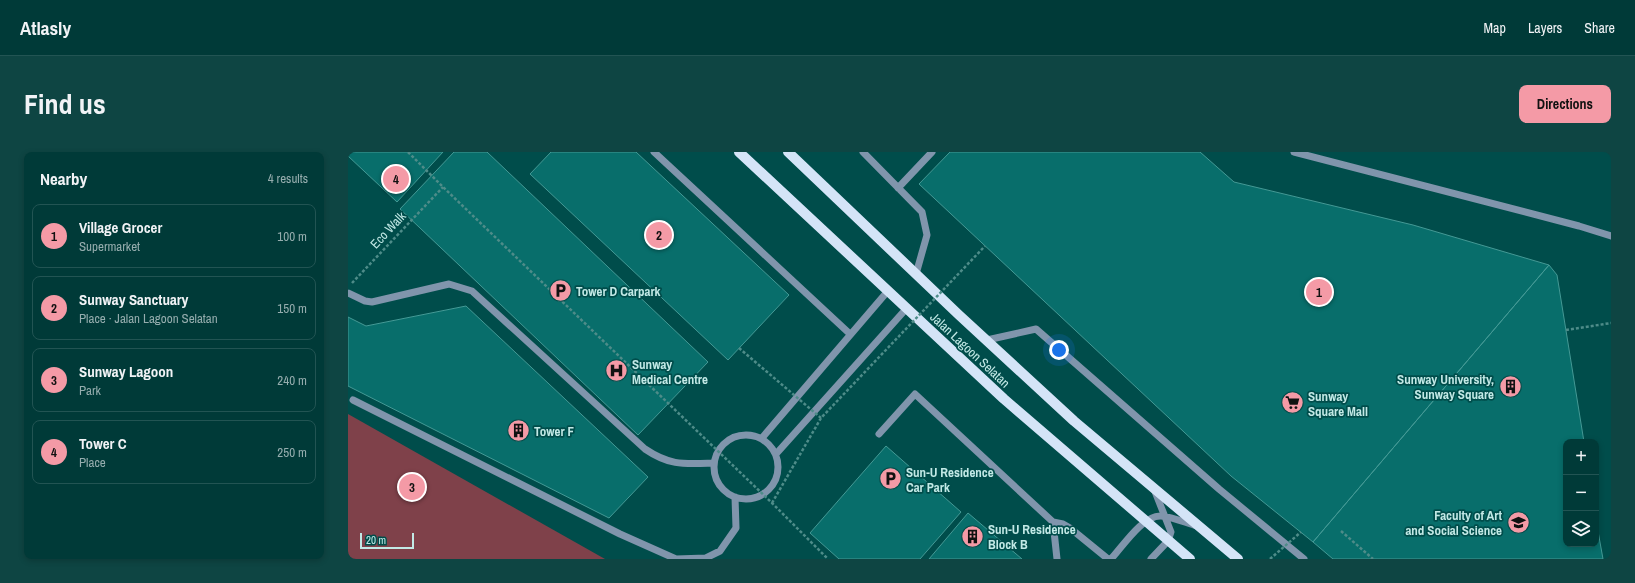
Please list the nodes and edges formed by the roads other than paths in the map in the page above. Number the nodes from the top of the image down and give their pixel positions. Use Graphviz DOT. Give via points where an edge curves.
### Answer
graph roads {
  1 [pos="654,152"];
  2 [pos="738,152"];
  3 [pos="788,152"];
  4 [pos="863,152"];
  5 [pos="932,152"];
  6 [pos="1294,152"];
  7 [pos="898,188"];
  8 [pos="1611,236"];
  9 [pos="916,274"];
  10 [pos="887,292"];
  11 [pos="348,293"];
  12 [pos="906,308"];
  13 [pos="850,334"];
  14 [pos="987,340"];
  15 [pos="353,400"];
  16 [pos="879,434"];
  17 [pos="762,438"];
  18 [pos="776,454"];
  19 [pos="714,463"];
  20 [pos="1154,488"];
  21 [pos="735,497"];
  22 [pos="1167,518"];
  23 [pos="1144,521"];
  24 [pos="1053,522"];
  25 [pos="1201,528"];
  26 [pos="1168,540"];
  27 [pos="1057,559"];
  28 [pos="1108,559"];
  29 [pos="1111,559"];
  30 [pos="1152,559"];
  31 [pos="1190,559"];
  32 [pos="1238,559"];
  33 [pos="1304,559"];
  1 -- 13 [label="lane"];
  2 -- 10 [label="main road, Jalan Lagoon Selatan"];
  3 -- 9 [label="main road, Jalan Lagoon Selatan"];
  4 -- 7 [label="lane"];
  5 -- 7 [label="lane"];
  6 -- 8 [label="lane"];
  7 -- 9 [label="lane" via="922,212 924,220 927,235"];
  9 -- 14 [label="main road, Jalan Lagoon Selatan"];
  10 -- 12 [label="main road, Jalan Lagoon Selatan"];
  10 -- 13 [label="lane"];
  11 -- 19 [label="lane" via="372,302 449,284 472,291 645,449 658,458 671,462"];
  12 -- 18 [label="lane"];
  12 -- 23 [label="main road, Jalan Lagoon Selatan" via="1004,399"];
  13 -- 17 [label="lane"];
  14 -- 20 [label="main road, Jalan Lagoon Selatan" via="1074,421"];
  14 -- 33 [label="lane" via="1036,329 1219,489"];
  15 -- 21 [label="lane" via="620,534 676,559 706,558 720,551 736,528"];
  16 -- 24 [label="lane" via="915,394"];
  17 -- 18 [label="lane"];
  17 -- 19 [label="lane" via="741,434 731,438 722,444 716,453"];
  18 -- 21 [label="lane" via="777,475 773,485 756,498"];
  19 -- 21 [label="lane" via="714,474 719,484"];
  20 -- 22 [label="lane"];
  20 -- 25 [label="main road, Jalan Lagoon Selatan"];
  22 -- 23 [label="lane" via="1152,517"];
  22 -- 25 [label="lane"];
  22 -- 26 [label="lane" via="1171,532"];
  23 -- 26 [label="main road, Jalan Lagoon Selatan"];
  23 -- 29 [label="lane"];
  24 -- 27 [label="lane"];
  24 -- 28 [label="lane" via="1070,528"];
  25 -- 32 [label="main road, Jalan Lagoon Selatan"];
  26 -- 30 [label="lane"];
  26 -- 31 [label="main road, Jalan Lagoon Selatan"];
}
